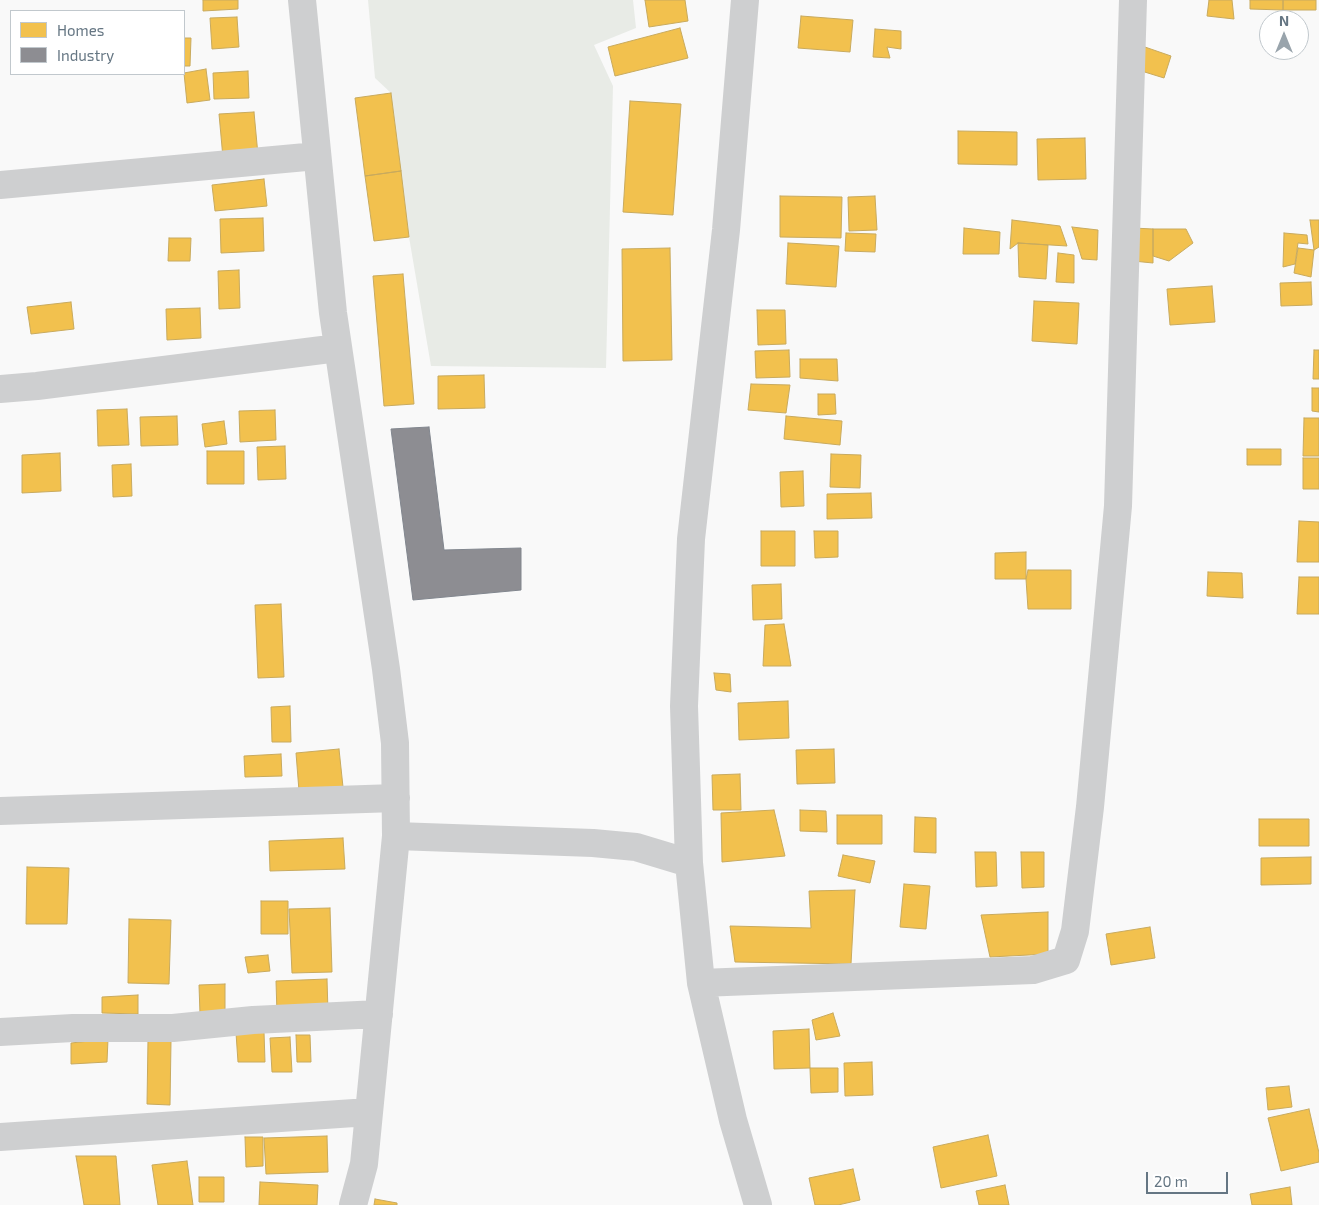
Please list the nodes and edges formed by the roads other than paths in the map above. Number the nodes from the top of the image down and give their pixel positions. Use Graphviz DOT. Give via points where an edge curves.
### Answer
graph roads {
  1 [pos="302,0"];
  2 [pos="745,0"];
  3 [pos="1133,0"];
  4 [pos="317,156"];
  5 [pos="0,185"];
  6 [pos="338,348"];
  7 [pos="0,390"];
  8 [pos="396,798"];
  9 [pos="0,811"];
  10 [pos="396,836"];
  11 [pos="689,863"];
  12 [pos="701,983"];
  13 [pos="379,1014"];
  14 [pos="0,1032"];
  15 [pos="369,1112"];
  16 [pos="0,1137"];
  17 [pos="353,1205"];
  18 [pos="758,1205"];
  1 -- 4 [label="street"];
  2 -- 11 [label="street" via="726,230 691,539 684,706"];
  3 -- 12 [label="street" via="1118,506 1090,807 1075,931 1066,960 1033,970"];
  4 -- 5 [label="street"];
  4 -- 6 [label="street"];
  6 -- 7 [label="street"];
  6 -- 8 [label="street" via="386,669 395,743"];
  8 -- 9 [label="street"];
  8 -- 10 [label="street"];
  10 -- 11 [label="street" via="593,843 636,847"];
  10 -- 13 [label="street"];
  11 -- 12 [label="street"];
  12 -- 18 [label="street" via="733,1120"];
  13 -- 14 [label="street" via="253,1020 173,1028"];
  13 -- 15 [label="street"];
  15 -- 16 [label="street"];
  15 -- 17 [label="street" via="364,1164"];
}
